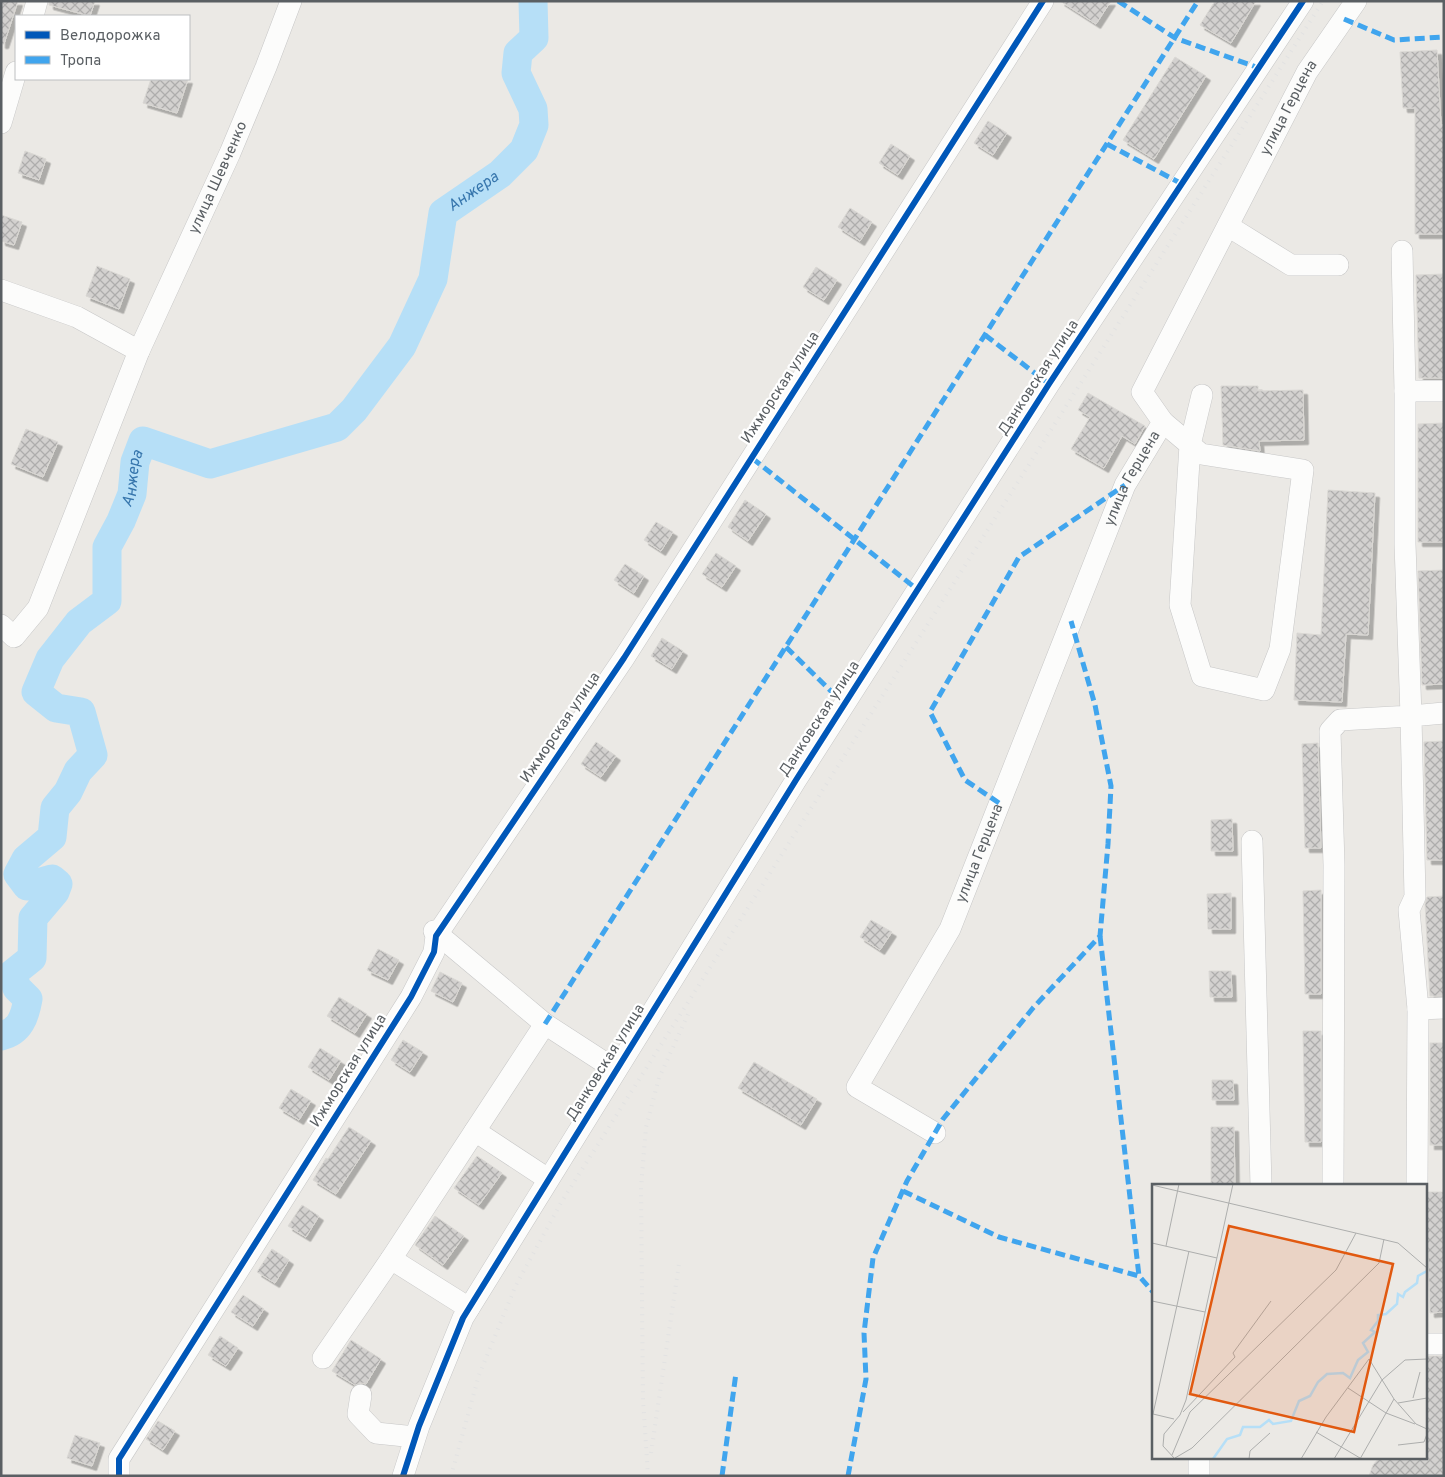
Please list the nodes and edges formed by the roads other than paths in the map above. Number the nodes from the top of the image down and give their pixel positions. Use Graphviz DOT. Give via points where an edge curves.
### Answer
graph roads {
  1 [pos="37,1"];
  2 [pos="291,1"];
  3 [pos="1043,1"];
  4 [pos="1303,1"];
  5 [pos="1356,1"];
  6 [pos="33,15"];
  7 [pos="15,75"];
  8 [pos="1,123"];
  9 [pos="1228,226"];
  10 [pos="1402,251"];
  11 [pos="1338,265"];
  12 [pos="1,290"];
  13 [pos="139,351"];
  14 [pos="1405,391"];
  15 [pos="1444,391"];
  16 [pos="1202,395"];
  17 [pos="1163,422"];
  18 [pos="1190,444"];
  19 [pos="1,625"];
  20 [pos="1444,713"];
  21 [pos="1411,716"];
  22 [pos="1252,841"];
  23 [pos="436,932"];
  24 [pos="1444,1008"];
  25 [pos="1418,1009"];
  26 [pos="545,1024"];
  27 [pos="616,1070"];
  28 [pos="475,1131"];
  29 [pos="935,1133"];
  30 [pos="548,1179"];
  31 [pos="1261,1184"];
  32 [pos="1333,1184"];
  33 [pos="1417,1184"];
  34 [pos="391,1260"];
  35 [pos="469,1308"];
  36 [pos="1428,1344"];
  37 [pos="1444,1344"];
  38 [pos="323,1358"];
  39 [pos="361,1395"];
  40 [pos="415,1437"];
  41 [pos="1199,1460"];
  42 [pos="120,1476"];
  43 [pos="403,1476"];
  44 [pos="1199,1476"];
  1 -- 6 [label="street"];
  2 -- 13 [label="street, улица Шевченко" via="230,153"];
  3 -- 23 [label="street, Ижморская улица" via="629,650"];
  4 -- 27 [label="street, Данковская улица" via="1039,400 796,780"];
  5 -- 9 [label="street, улица Герцена" via="1307,72"];
  7 -- 8 [label="street"];
  9 -- 11 [label="street" via="1290,265"];
  9 -- 17 [label="street, улица Герцена" via="1142,392"];
  10 -- 14 [label="street"];
  12 -- 13 [label="street" via="77,317"];
  13 -- 19 [label="street, улица Шевченко" via="38,608 14,637"];
  14 -- 15 [label="street"];
  14 -- 21 [label="street" via="1405,544"];
  16 -- 18 [label="street"];
  17 -- 18 [label="street"];
  17 -- 29 [label="street, улица Герцена" via="1125,485 950,929 857,1087"];
  18 -- 18 [label="street" via="1201,454 1303,470 1280,649 1264,690 1202,676 1180,605"];
  20 -- 21 [label="street"];
  21 -- 25 [label="street" via="1415,897 1409,910"];
  21 -- 32 [label="street" via="1340,720 1330,730 1334,865"];
  22 -- 31 [label="street"];
  23 -- 26 [label="street"];
  23 -- 42 [label="street, Ижморская улица" via="434,952 411,997 119,1459"];
  24 -- 25 [label="street"];
  25 -- 33 [label="street"];
  26 -- 27 [label="street"];
  26 -- 28 [label="street"];
  27 -- 30 [label="street, Данковская улица"];
  28 -- 30 [label="street"];
  28 -- 34 [label="street"];
  30 -- 35 [label="street, Данковская улица"];
  34 -- 35 [label="street"];
  34 -- 38 [label="street"];
  35 -- 40 [label="street, Данковская улица"];
  36 -- 37 [label="street"];
  39 -- 40 [label="street" via="358,1414 376,1433"];
  40 -- 43 [label="street, Данковская улица"];
  41 -- 44 [label="street"];
}
